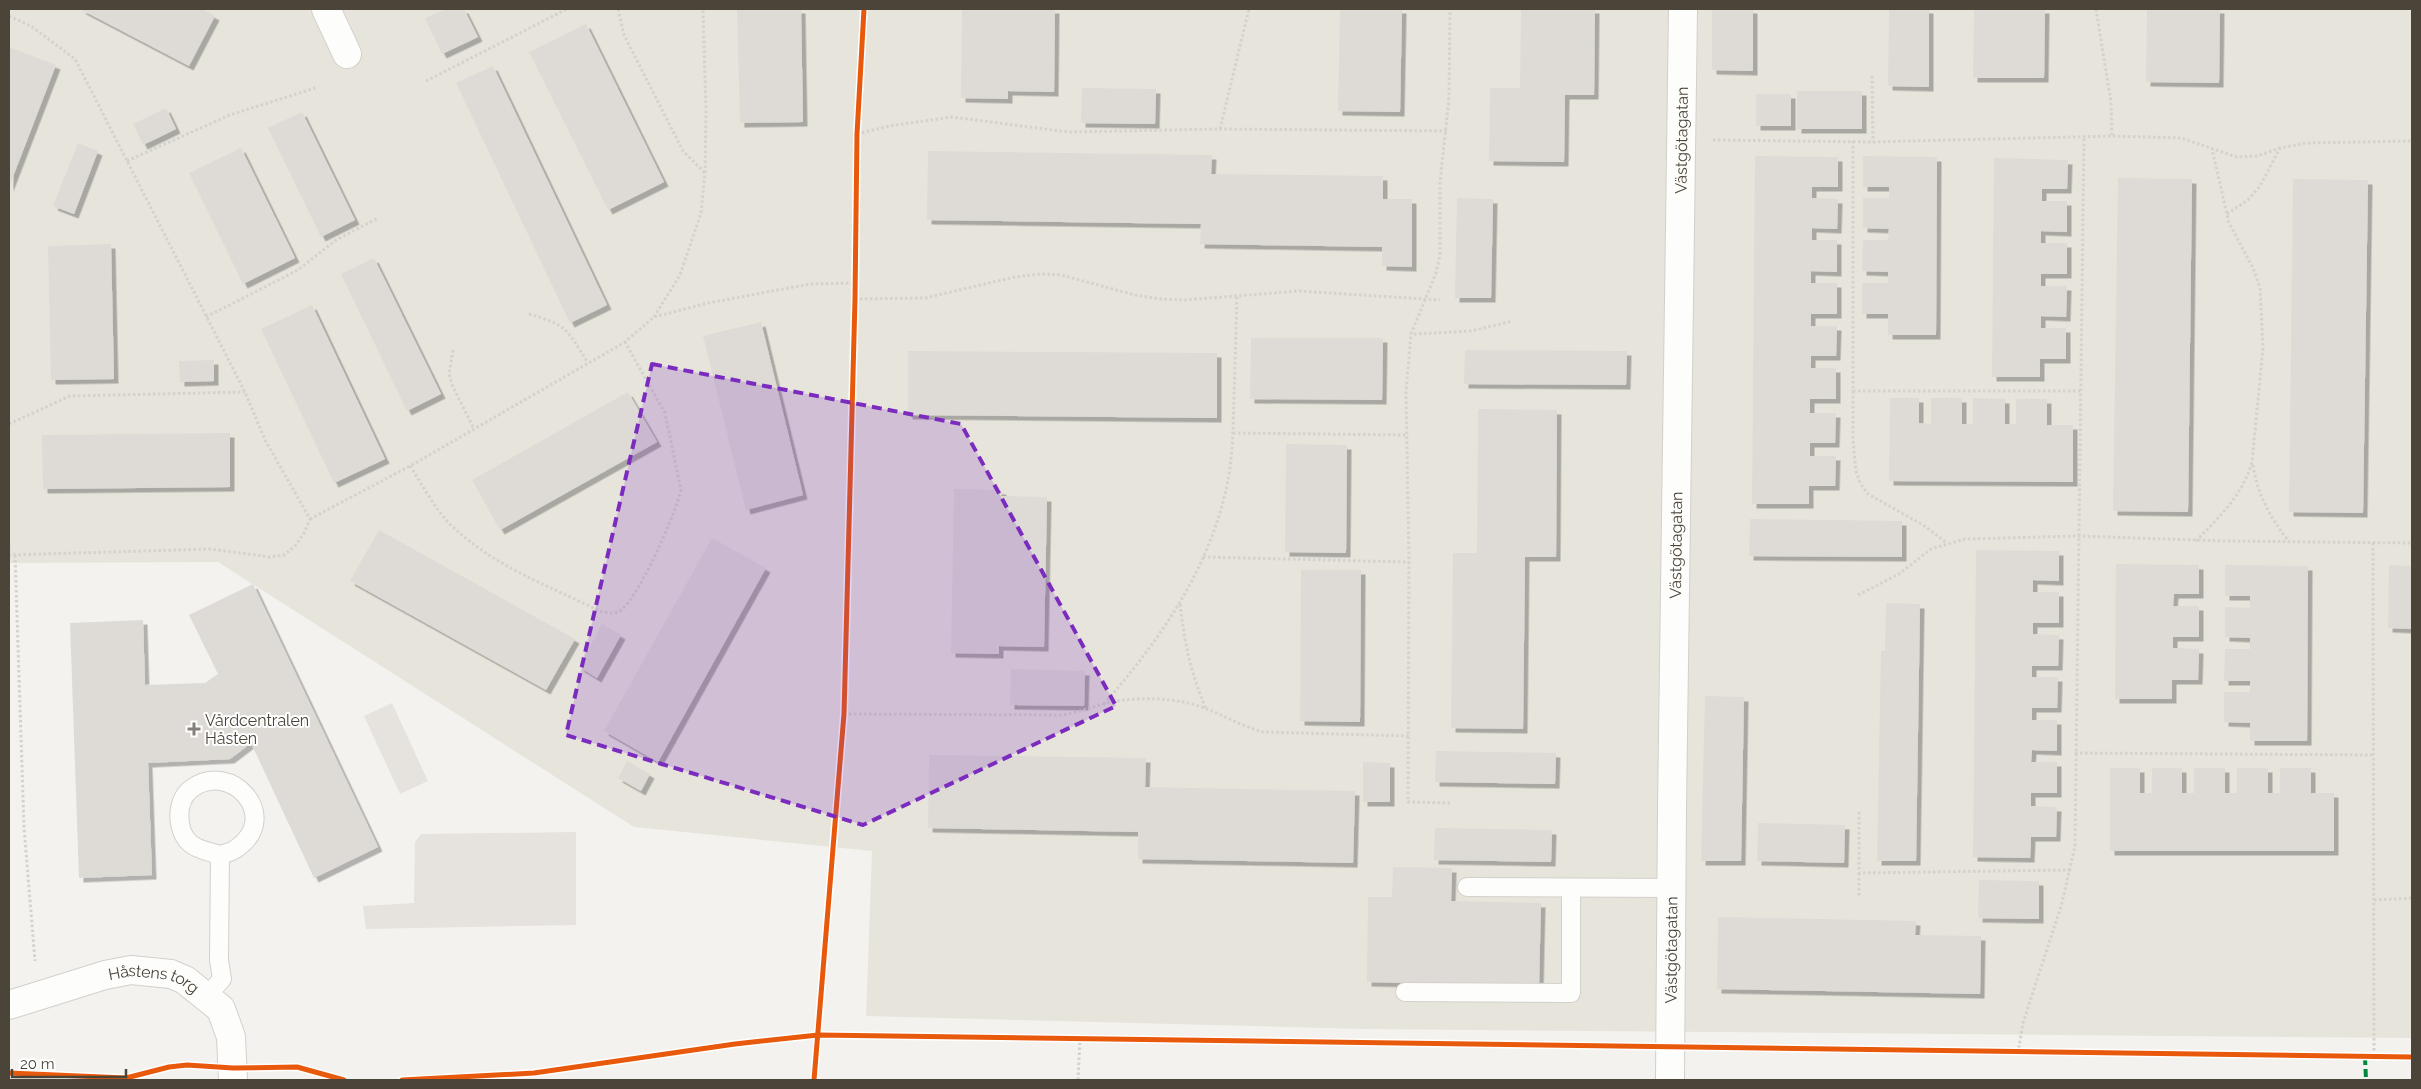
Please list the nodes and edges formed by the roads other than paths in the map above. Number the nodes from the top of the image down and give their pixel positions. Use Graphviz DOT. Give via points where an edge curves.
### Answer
graph roads {
  1 [pos="326,9"];
  2 [pos="1683,9"];
  3 [pos="347,54"];
  4 [pos="220,855"];
  5 [pos="1467,886"];
  6 [pos="1571,888"];
  7 [pos="1671,888"];
  8 [pos="1406,992"];
  9 [pos="207,996"];
  10 [pos="9,1005"];
  11 [pos="233,1080"];
  12 [pos="1670,1080"];
  1 -- 3 [label="street"];
  2 -- 7 [label="street, Västgötagatan"];
  4 -- 4 [label="lane" via="237,849 249,836 255,820 252,803 233,784 203,783 189,790 181,804 179,818 183,833 192,844"];
  4 -- 9 [label="lane" via="219,960 222,979"];
  5 -- 6 [label="lane"];
  6 -- 7 [label="lane"];
  6 -- 8 [label="lane" via="1571,993"];
  7 -- 12 [label="street, Västgötagatan"];
  9 -- 10 [label="street, Håstens torg" via="171,974 131,970"];
  9 -- 11 [label="street, Håstens torg" via="221,1009 231,1037"];
}
